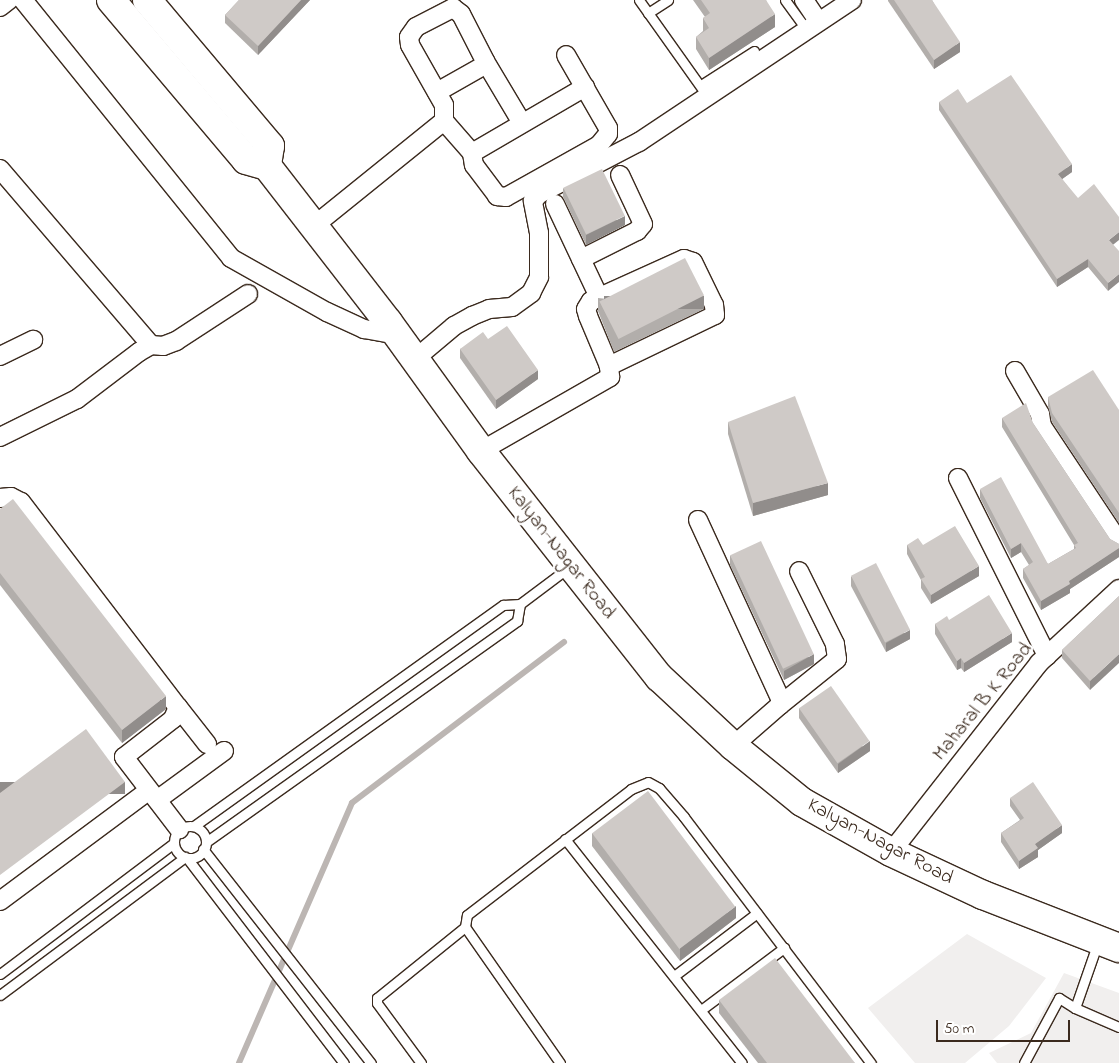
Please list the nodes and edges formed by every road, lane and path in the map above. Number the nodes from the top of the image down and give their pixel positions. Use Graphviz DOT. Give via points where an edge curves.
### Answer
graph roads {
  1 [pos="9,0"];
  2 [pos="23,0"];
  3 [pos="111,0"];
  4 [pos="147,0"];
  5 [pos="639,0"];
  6 [pos="668,0"];
  7 [pos="785,0"];
  8 [pos="804,0"];
  9 [pos="852,0"];
  10 [pos="0,7"];
  11 [pos="648,13"];
  12 [pos="812,25"];
  13 [pos="754,51"];
  14 [pos="566,55"];
  15 [pos="485,61"];
  16 [pos="585,87"];
  17 [pos="704,91"];
  18 [pos="437,92"];
  19 [pos="444,121"];
  20 [pos="522,123"];
  21 [pos="472,153"];
  22 [pos="267,166"];
  23 [pos="0,170"];
  24 [pos="620,175"];
  25 [pos="555,204"];
  26 [pos="315,225"];
  27 [pos="581,259"];
  28 [pos="248,294"];
  29 [pos="599,296"];
  30 [pos="398,335"];
  31 [pos="33,340"];
  32 [pos="151,345"];
  33 [pos="0,356"];
  34 [pos="415,359"];
  35 [pos="609,366"];
  36 [pos="1015,371"];
  37 [pos="0,437"];
  38 [pos="481,451"];
  39 [pos="958,478"];
  40 [pos="0,498"];
  41 [pos="698,520"];
  42 [pos="1119,542"];
  43 [pos="570,566"];
  44 [pos="799,571"];
  45 [pos="1119,589"];
  46 [pos="520,604"];
  47 [pos="1047,656"];
  48 [pos="780,705"];
  49 [pos="178,707"];
  50 [pos="207,744"];
  51 [pos="733,746"];
  52 [pos="224,751"];
  53 [pos="153,796"];
  54 [pos="182,833"];
  55 [pos="565,840"];
  56 [pos="204,846"];
  57 [pos="890,852"];
  58 [pos="186,857"];
  59 [pos="0,901"];
  60 [pos="757,913"];
  61 [pos="465,927"];
  62 [pos="1109,944"];
  63 [pos="784,948"];
  64 [pos="0,974"];
  65 [pos="674,976"];
  66 [pos="0,995"];
  67 [pos="1075,1008"];
  68 [pos="701,1010"];
  69 [pos="1119,1027"];
  70 [pos="344,1063"];
  71 [pos="371,1063"];
  72 [pos="421,1063"];
  73 [pos="560,1063"];
  74 [pos="742,1063"];
  75 [pos="871,1063"];
  76 [pos="1024,1063"];
  1 -- 10 [label="street"];
  2 -- 30 [label="street" via="231,258 327,312 364,329"];
  3 -- 22 [label="highway" via="246,160"];
  4 -- 22 [label="highway" via="270,146"];
  5 -- 11 [label="lane"];
  6 -- 11 [label="lane"];
  7 -- 12 [label="lane"];
  8 -- 12 [label="street"];
  9 -- 12 [label="street"];
  11 -- 17 [label="lane"];
  12 -- 17 [label="street"];
  13 -- 17 [label="lane"];
  14 -- 16 [label="street"];
  15 -- 18 [label="street" via="483,66"];
  15 -- 18 [label="street" via="457,10 447,10 416,27 409,37 410,45"];
  15 -- 20 [label="street"];
  16 -- 20 [label="street"];
  16 -- 21 [label="street" via="608,128 606,139 599,145 502,198 497,196 474,165"];
  17 -- 34 [label="street" via="639,142 539,194 533,202 540,233 539,277 531,293 512,307 489,310 466,319"];
  18 -- 19 [label="street" via="446,112"];
  19 -- 21 [label="street"];
  19 -- 26 [label="street"];
  20 -- 21 [label="street"];
  22 -- 26 [label="highway, Kalyan-Nagar Road"];
  23 -- 32 [label="street"];
  24 -- 27 [label="street" via="642,224 636,231"];
  25 -- 27 [label="street"];
  26 -- 30 [label="highway, Kalyan-Nagar Road"];
  27 -- 29 [label="street"];
  28 -- 32 [label="street" via="176,341 163,346"];
  29 -- 35 [label="street" via="591,300 586,309"];
  29 -- 35 [label="street" via="689,259 716,311 712,318"];
  30 -- 34 [label="highway, Kalyan-Nagar Road"];
  31 -- 33 [label="street"];
  32 -- 37 [label="street" via="78,400"];
  34 -- 38 [label="highway, Kalyan-Nagar Road"];
  35 -- 38 [label="street" via="610,376 604,382"];
  36 -- 42 [label="street" via="1040,414 1042,426"];
  38 -- 43 [label="highway, Kalyan-Nagar Road"];
  39 -- 47 [label="street"];
  40 -- 49 [label="street" via="11,497 21,502"];
  41 -- 48 [label="street" via="780,698"];
  43 -- 46 [label="lane"];
  43 -- 51 [label="highway, Kalyan-Nagar Road" via="659,677"];
  44 -- 48 [label="street" via="835,644 837,660"];
  45 -- 47 [label="street, Maharal B K Road"];
  46 -- 54 [label="lane" via="502,604"];
  46 -- 56 [label="lane" via="516,621"];
  47 -- 57 [label="street, Maharal B K Road"];
  48 -- 51 [label="street"];
  49 -- 50 [label="street"];
  49 -- 53 [label="street" via="173,719 124,757"];
  51 -- 57 [label="highway, Kalyan-Nagar Road" via="802,802"];
  52 -- 53 [label="street"];
  53 -- 54 [label="street"];
  53 -- 59 [label="street"];
  54 -- 56 [label="lane" via="202,833"];
  54 -- 58 [label="lane" via="178,853"];
  54 -- 64 [label="lane"];
  55 -- 60 [label="lane" via="631,789 642,782 654,783"];
  55 -- 61 [label="lane" via="467,915"];
  55 -- 65 [label="lane"];
  56 -- 58 [label="lane" via="198,856"];
  56 -- 71 [label="lane" via="280,949"];
  57 -- 62 [label="highway, Kalyan-Nagar Road" via="983,895"];
  58 -- 66 [label="lane"];
  58 -- 70 [label="lane"];
  60 -- 63 [label="lane"];
  60 -- 65 [label="lane"];
  61 -- 72 [label="lane" via="377,998 377,1003"];
  61 -- 73 [label="lane"];
  62 -- 67 [label="lane"];
  63 -- 68 [label="lane"];
  63 -- 75 [label="lane"];
  65 -- 68 [label="lane"];
  67 -- 69 [label="lane"];
  67 -- 76 [label="lane" via="1059,998"];
  68 -- 74 [label="lane"];
}
